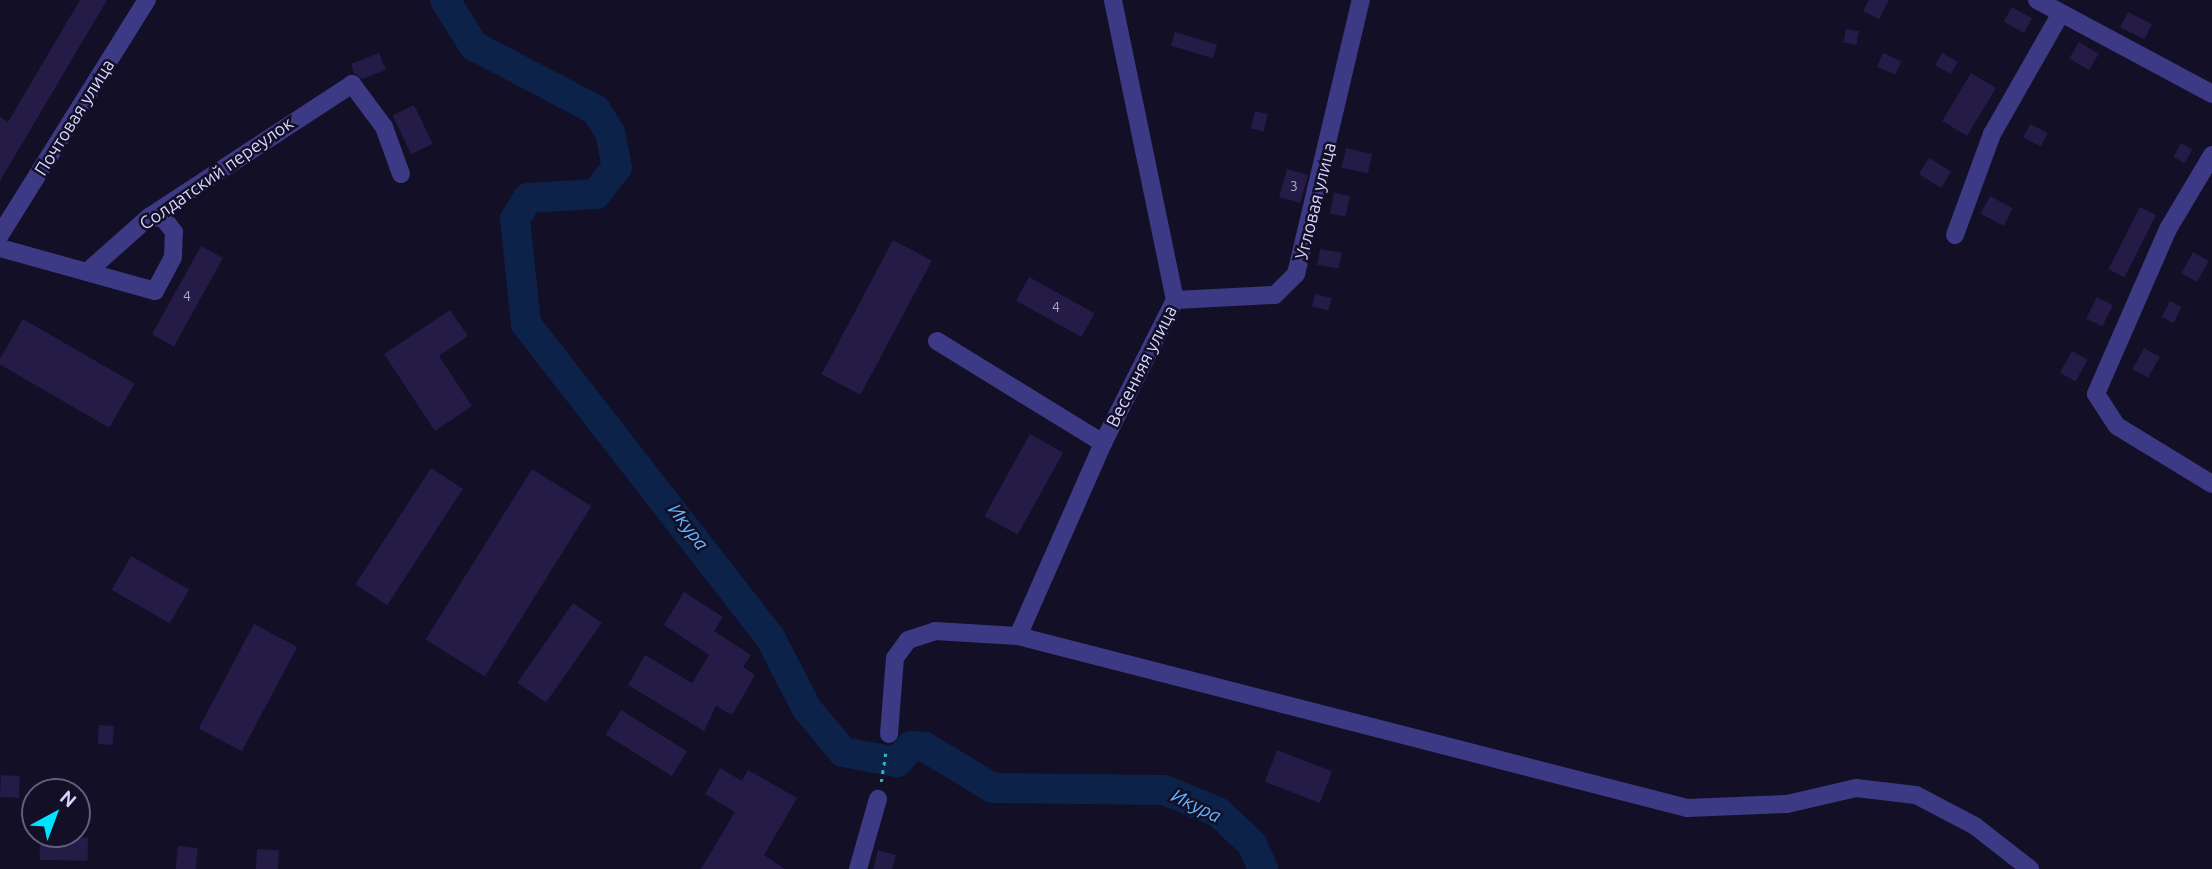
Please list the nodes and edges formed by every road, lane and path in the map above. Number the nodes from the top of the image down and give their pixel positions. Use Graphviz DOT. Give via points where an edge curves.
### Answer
graph roads {
  1 [pos="147,0"];
  2 [pos="1113,0"];
  3 [pos="1361,0"];
  4 [pos="2037,0"];
  5 [pos="2061,13"];
  6 [pos="2212,94"];
  7 [pos="2212,155"];
  8 [pos="401,174"];
  9 [pos="149,218"];
  10 [pos="0,235"];
  11 [pos="1955,235"];
  12 [pos="0,248"];
  13 [pos="87,272"];
  14 [pos="1175,300"];
  15 [pos="937,341"];
  16 [pos="1103,443"];
  17 [pos="2212,484"];
  18 [pos="1018,636"];
  19 [pos="888,734"];
  20 [pos="878,799"];
  21 [pos="858,869"];
  22 [pos="2030,869"];
  1 -- 10 [label="street, Почтовая улица"];
  2 -- 14 [label="street, Весенняя улица"];
  3 -- 14 [label="street, Угловая улица" via="1296,274 1275,295"];
  4 -- 5 [label="street"];
  5 -- 6 [label="street"];
  5 -- 11 [label="street" via="1992,134"];
  7 -- 17 [label="street" via="2168,229 2096,394 2117,426"];
  8 -- 9 [label="street, Солдатский переулок" via="384,127 352,84"];
  9 -- 13 [label="street, Солдатский переулок"];
  9 -- 13 [label="street" via="163,218 174,232 173,257 155,291"];
  12 -- 13 [label="street"];
  14 -- 16 [label="street, Весенняя улица"];
  15 -- 16 [label="street"];
  16 -- 18 [label="street, Весенняя улица"];
  18 -- 19 [label="street" via="935,631 908,640 895,658"];
  18 -- 22 [label="street" via="1687,808 1787,804 1856,789 1916,795 1975,826"];
  19 -- 20 [label="path"];
  20 -- 21 [label="street"];
}
